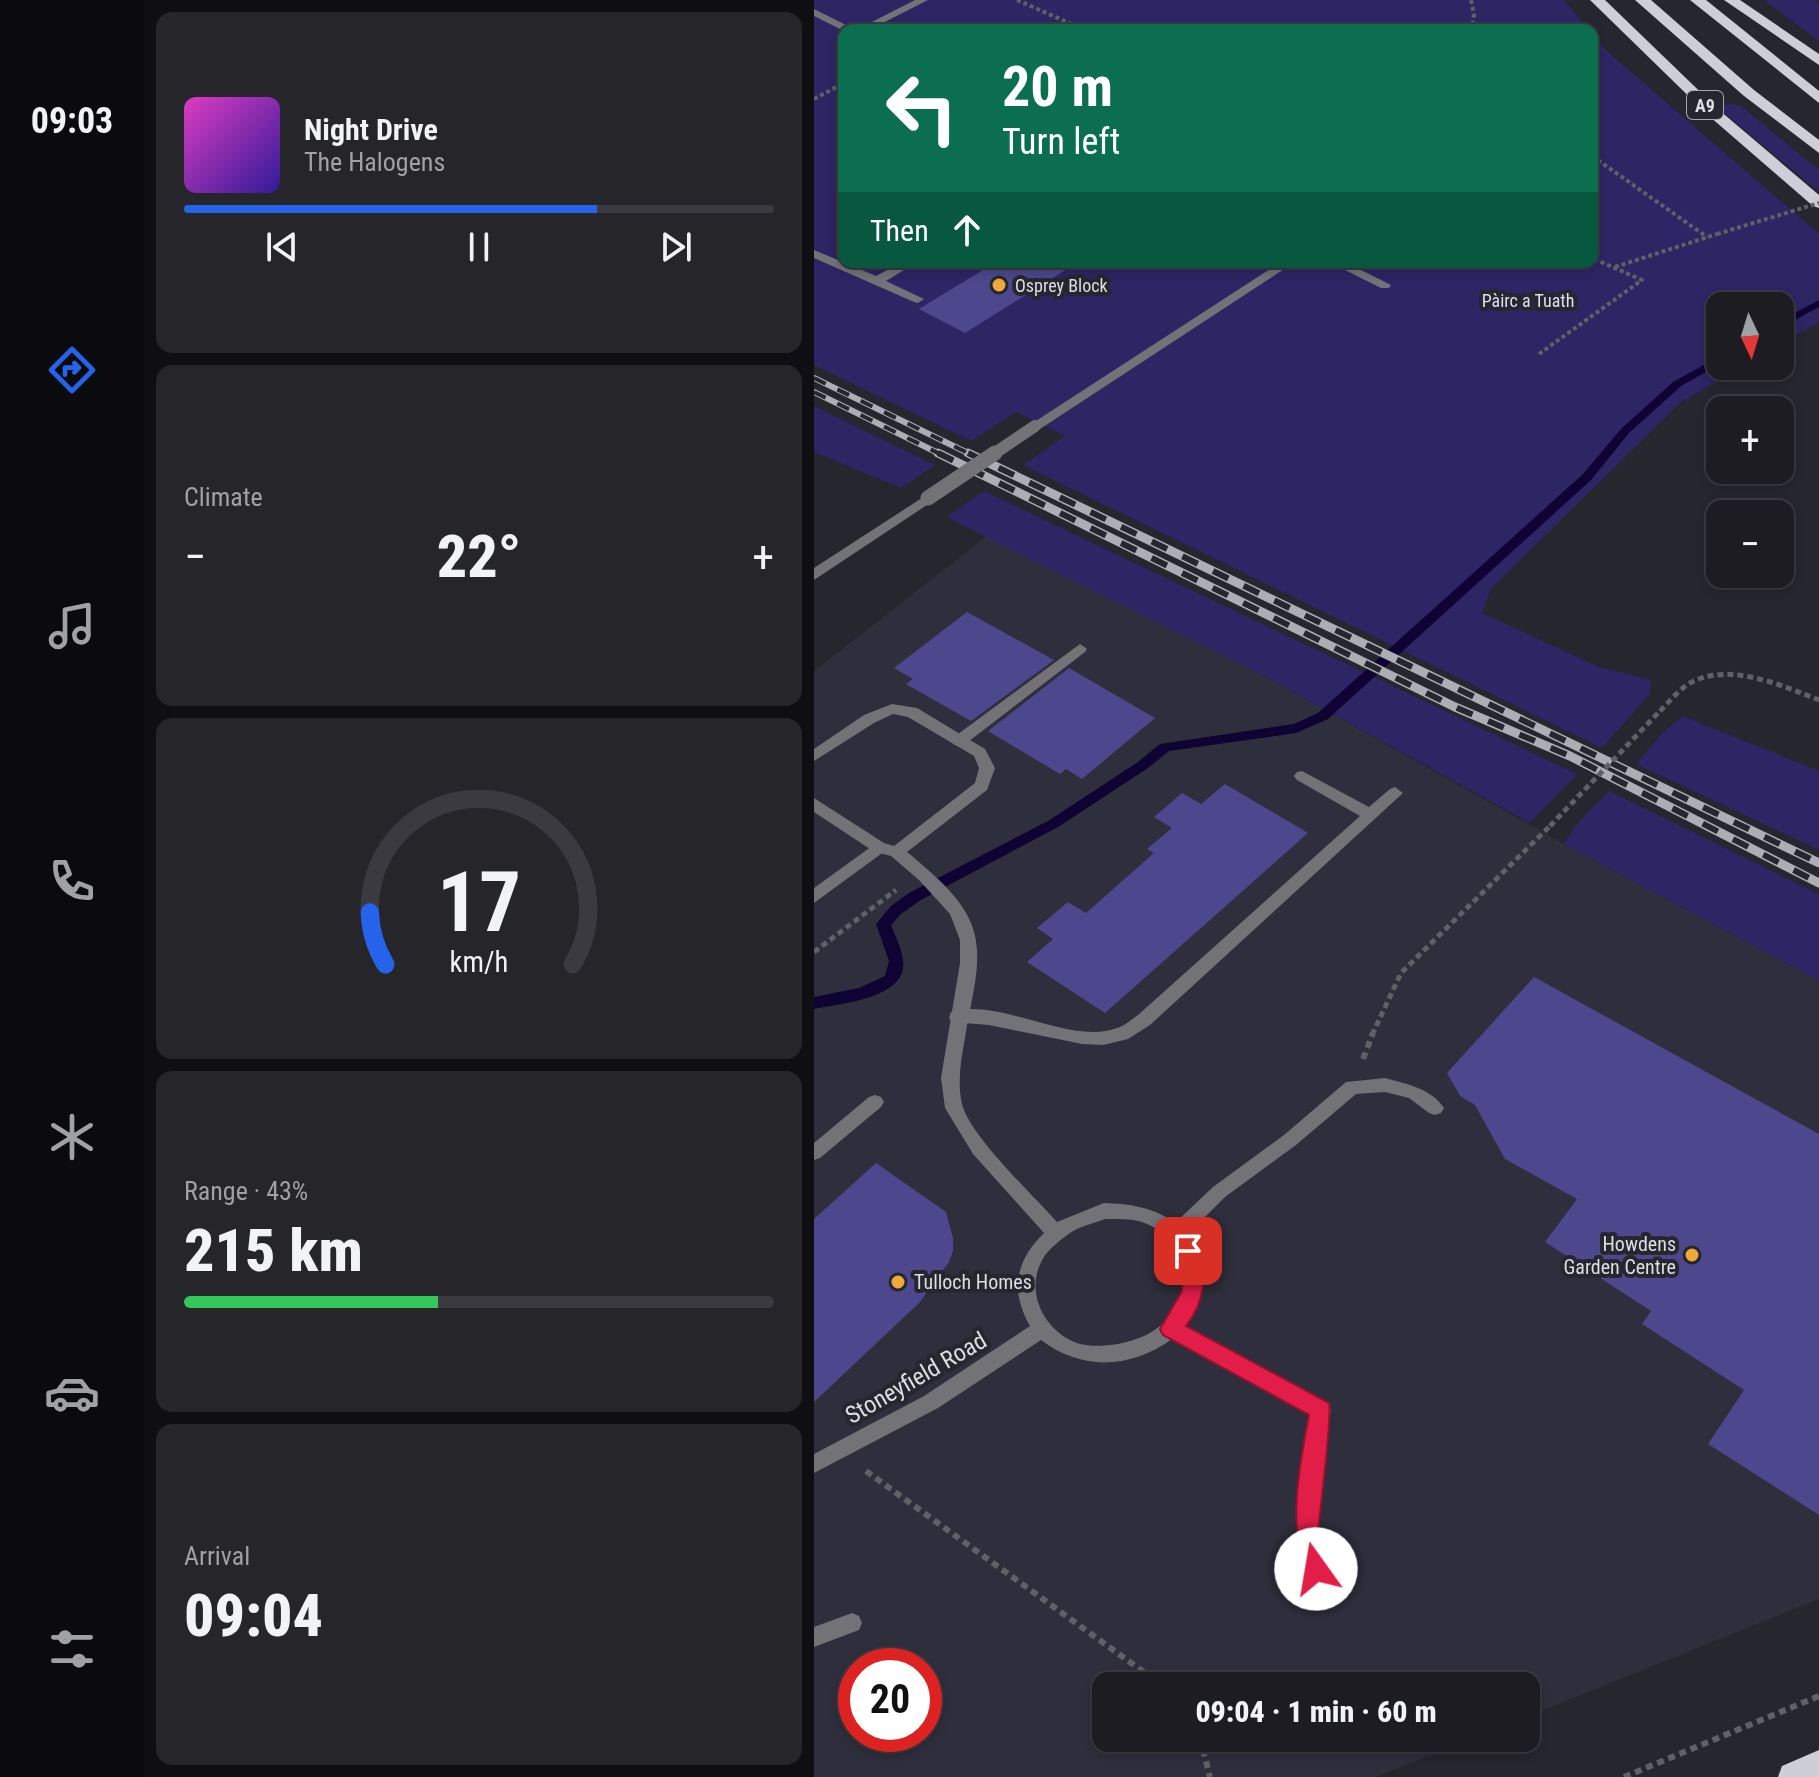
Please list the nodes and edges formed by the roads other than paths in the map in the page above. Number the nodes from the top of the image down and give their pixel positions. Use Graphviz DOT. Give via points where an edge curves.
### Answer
graph roads {
  1 [pos="923,0"];
  2 [pos="1597,0"];
  3 [pos="1642,0"];
  4 [pos="1697,0"];
  5 [pos="1731,0"];
  6 [pos="816,15"];
  7 [pos="838,24"];
  8 [pos="873,24"];
  9 [pos="1819,61"];
  10 [pos="1819,98"];
  11 [pos="1819,148"];
  12 [pos="1819,203"];
  13 [pos="814,254"];
  14 [pos="838,264"];
  15 [pos="846,268"];
  16 [pos="900,268"];
  17 [pos="1280,268"];
  18 [pos="1348,268"];
  19 [pos="876,281"];
  20 [pos="1385,285"];
  21 [pos="918,299"];
  22 [pos="814,575"];
  23 [pos="1080,649"];
  24 [pos="959,741"];
  25 [pos="814,756"];
  26 [pos="1302,776"];
  27 [pos="1395,793"];
  28 [pos="814,804"];
  29 [pos="1370,815"];
  30 [pos="879,847"];
  31 [pos="896,852"];
  32 [pos="814,897"];
  33 [pos="957,1017"];
  34 [pos="875,1102"];
  35 [pos="1435,1108"];
  36 [pos="814,1153"];
  37 [pos="1054,1231"];
  38 [pos="1176,1234"];
  39 [pos="1041,1329"];
  40 [pos="1171,1329"];
  41 [pos="814,1464"];
  42 [pos="1316,1569"];
  43 [pos="852,1623"];
  44 [pos="814,1637"];
  45 [pos="1819,1765"];
  46 [pos="1793,1777"];
  1 -- 8 [label="street"];
  2 -- 12 [label="highway, A9" via="1691,92"];
  3 -- 11 [label="highway, A9"];
  4 -- 10 [label="highway"];
  5 -- 9 [label="highway"];
  6 -- 7 [label="street"];
  13 -- 14 [label="street"];
  15 -- 19 [label="street"];
  16 -- 19 [label="street"];
  17 -- 22 [label="street, bridge"];
  18 -- 20 [label="street"];
  19 -- 21 [label="street"];
  23 -- 24 [label="street"];
  24 -- 25 [label="street" via="912,712 892,709"];
  24 -- 31 [label="street" via="980,753 987,768 982,786"];
  26 -- 29 [label="street"];
  27 -- 29 [label="street"];
  28 -- 30 [label="street"];
  29 -- 33 [label="street" via="1144,1020 1122,1034 1082,1037 989,1018"];
  30 -- 31 [label="street"];
  30 -- 32 [label="street"];
  31 -- 33 [label="street" via="947,898 968,940"];
  33 -- 37 [label="street" via="950,1078 954,1108 979,1149"];
  34 -- 36 [label="street"];
  35 -- 38 [label="street" via="1414,1093 1385,1085 1352,1087 1219,1192"];
  37 -- 38 [label="street" via="1077,1217 1104,1211 1156,1219"];
  37 -- 39 [label="street" via="1038,1248 1026,1278 1029,1310"];
  38 -- 40 [label="street" via="1188,1251 1193,1281 1184,1311"];
  39 -- 40 [label="street" via="1079,1352 1104,1355 1152,1343"];
  39 -- 41 [label="street, Stoneyfield Road" via="923,1409"];
  40 -- 42 [label="street" via="1321,1410 1307,1535"];
  43 -- 44 [label="street"];
  45 -- 46 [label="highway"];
}
